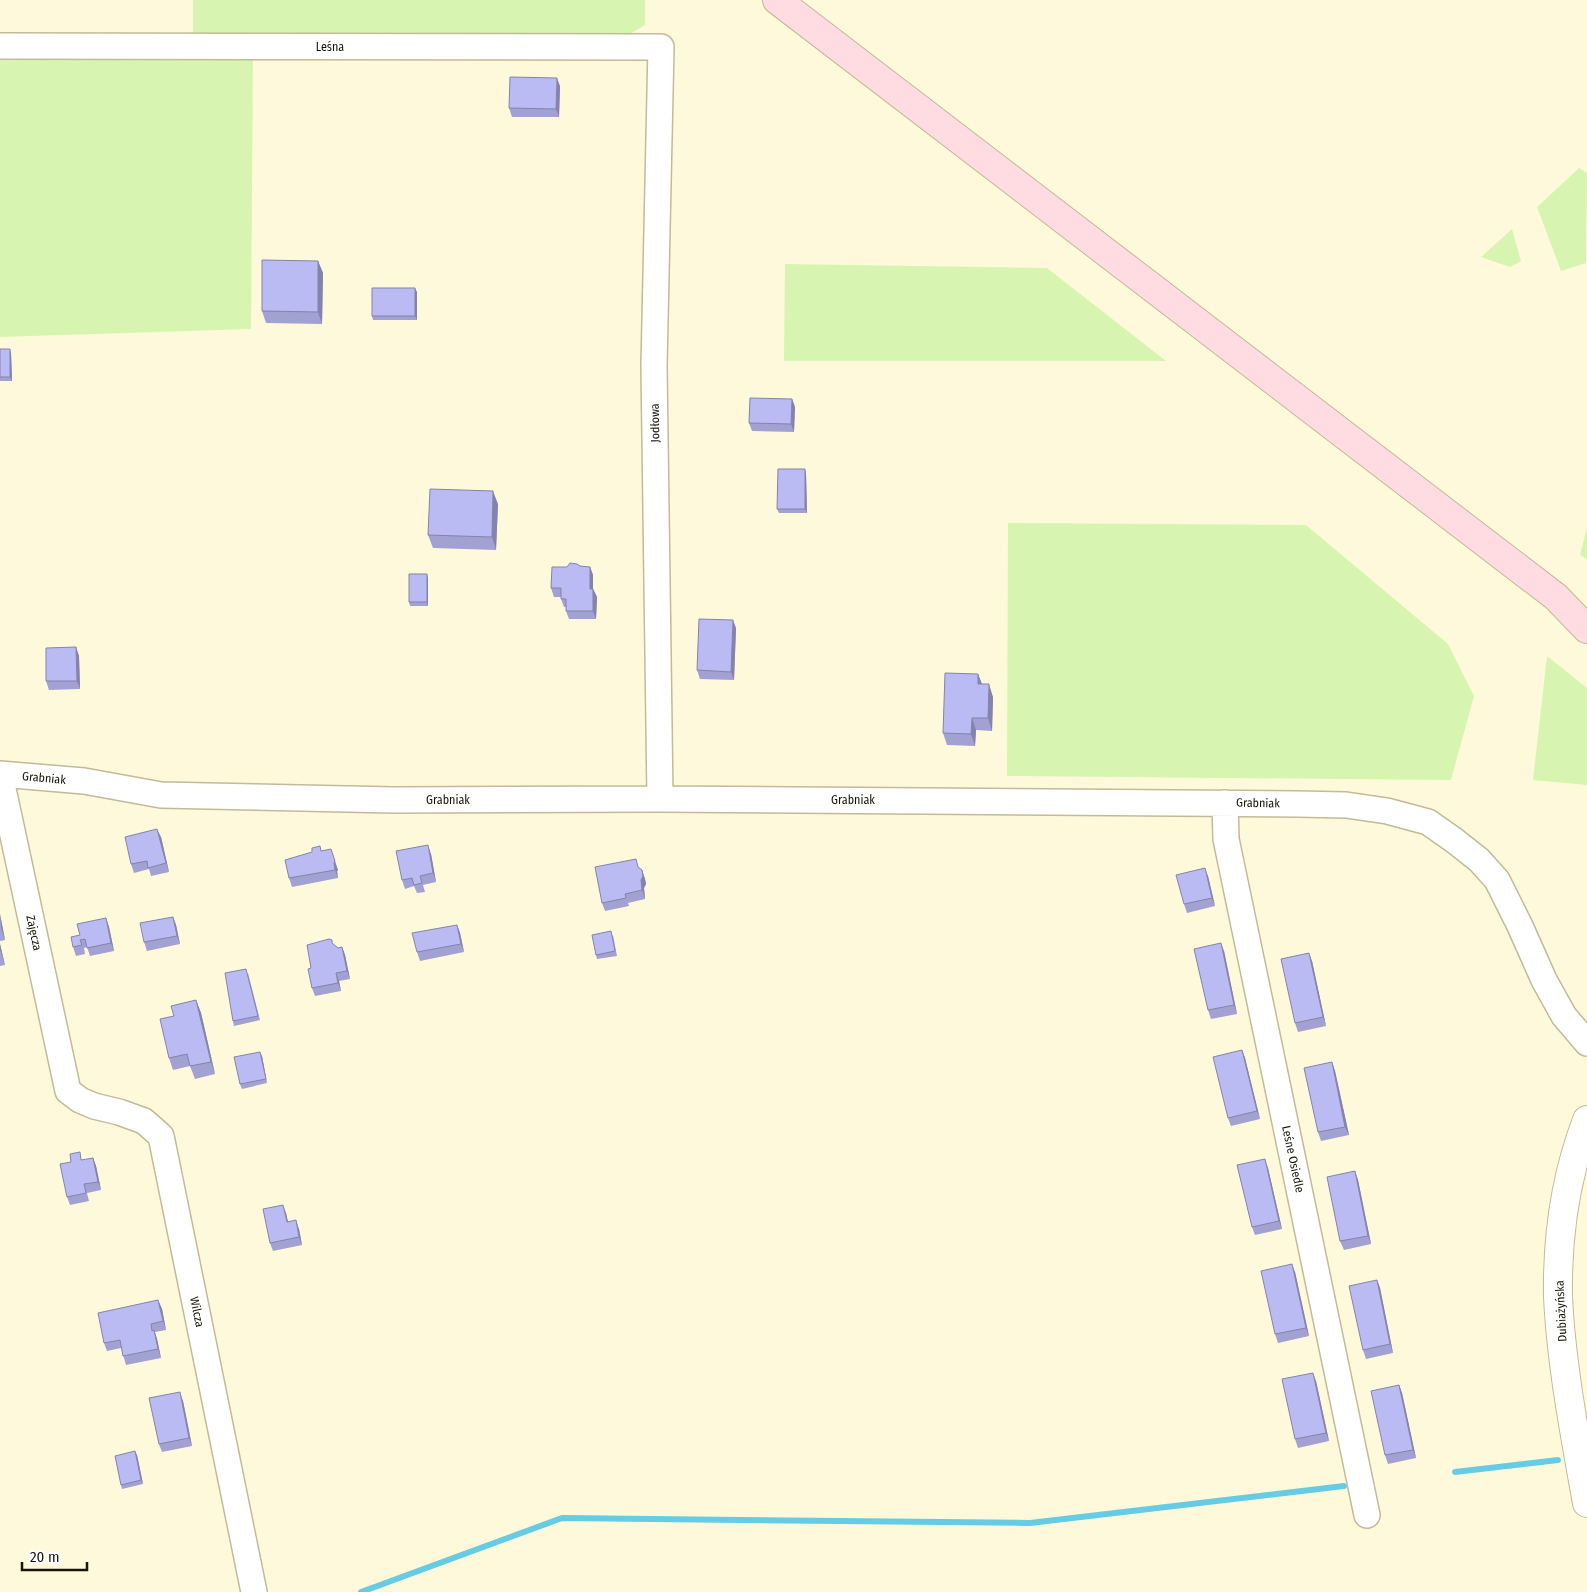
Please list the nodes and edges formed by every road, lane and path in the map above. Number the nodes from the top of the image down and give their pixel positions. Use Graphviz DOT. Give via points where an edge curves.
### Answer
graph roads {
  1 [pos="777,0"];
  2 [pos="0,46"];
  3 [pos="661,47"];
  4 [pos="1556,597"];
  5 [pos="1587,613"];
  6 [pos="1587,629"];
  7 [pos="0,775"];
  8 [pos="660,799"];
  9 [pos="1225,803"];
  10 [pos="1587,1043"];
  11 [pos="68,1091"];
  12 [pos="1587,1120"];
  13 [pos="1587,1503"];
  14 [pos="1367,1515"];
  15 [pos="254,1592"];
  1 -- 4 [label="main road"];
  2 -- 3 [label="street, Leśna"];
  3 -- 8 [label="street, Jodłowa" via="654,366"];
  4 -- 5 [label="main road"];
  4 -- 6 [label="main road"];
  7 -- 8 [label="street, Grabniak" via="84,781 161,795 394,800"];
  7 -- 11 [label="street, Zajęcza"];
  8 -- 9 [label="street, Grabniak"];
  9 -- 10 [label="street, Grabniak" via="1346,805 1388,811 1428,822 1473,856 1497,880 1544,980 1564,1016"];
  9 -- 14 [label="street, Leśne Osiedle" via="1226,839"];
  11 -- 15 [label="street, Wilcza" via="94,1106 144,1121 161,1136"];
  12 -- 13 [label="street, Dubiażyńska" via="1565,1198 1558,1295 1565,1364"];
}
